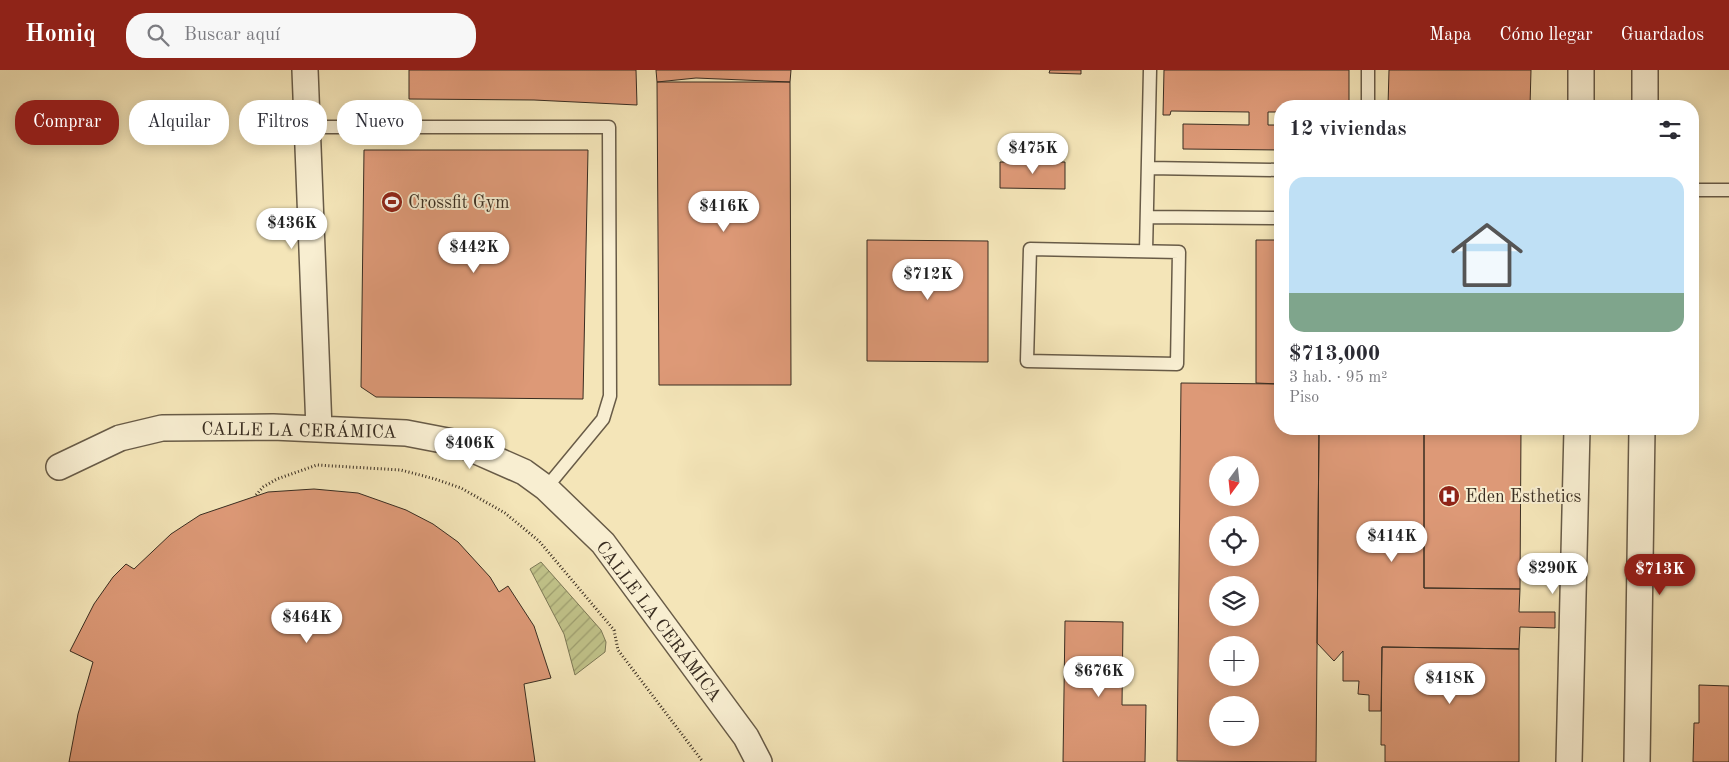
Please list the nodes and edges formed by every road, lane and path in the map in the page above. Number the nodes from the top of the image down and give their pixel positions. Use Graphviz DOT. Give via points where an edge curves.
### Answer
graph roads {
  1 [pos="305,70"];
  2 [pos="1150,70"];
  3 [pos="1368,70"];
  4 [pos="1581,70"];
  5 [pos="1645,70"];
  6 [pos="306,100"];
  7 [pos="1368,100"];
  8 [pos="1580,100"];
  9 [pos="1645,100"];
  10 [pos="327,127"];
  11 [pos="308,145"];
  12 [pos="1148,168"];
  13 [pos="1274,170"];
  14 [pos="1699,190"];
  15 [pos="1729,190"];
  16 [pos="1147,216"];
  17 [pos="1274,218"];
  18 [pos="1146,251"];
  19 [pos="319,429"];
  20 [pos="1577,435"];
  21 [pos="1642,435"];
  22 [pos="59,467"];
  23 [pos="546,488"];
  24 [pos="256,496"];
  25 [pos="703,762"];
  26 [pos="759,762"];
  27 [pos="1569,762"];
  28 [pos="1637,762"];
  1 -- 6 [label="street"];
  2 -- 12 [label="lane"];
  3 -- 7 [label="lane"];
  4 -- 8 [label="street"];
  5 -- 9 [label="street"];
  10 -- 23 [label="lane" via="609,127 610,396 603,420"];
  11 -- 19 [label="street"];
  12 -- 13 [label="lane"];
  12 -- 16 [label="lane"];
  14 -- 15 [label="lane"];
  16 -- 17 [label="lane"];
  16 -- 18 [label="lane"];
  18 -- 18 [label="lane" via="1179,252 1177,364 1027,361 1030,248"];
  19 -- 22 [label="street, CALLE LA CERÁMICA" via="162,428 120,438"];
  19 -- 23 [label="street, CALLE LA CERÁMICA" via="406,433 458,443 524,472"];
  20 -- 27 [label="street"];
  21 -- 28 [label="street"];
  23 -- 26 [label="street, CALLE LA CERÁMICA" via="602,543 746,737"];
  24 -- 25 [label="path" via="263,487 277,479 317,465 401,470 435,478 481,498 527,531 562,567 614,630 618,650"];
}
